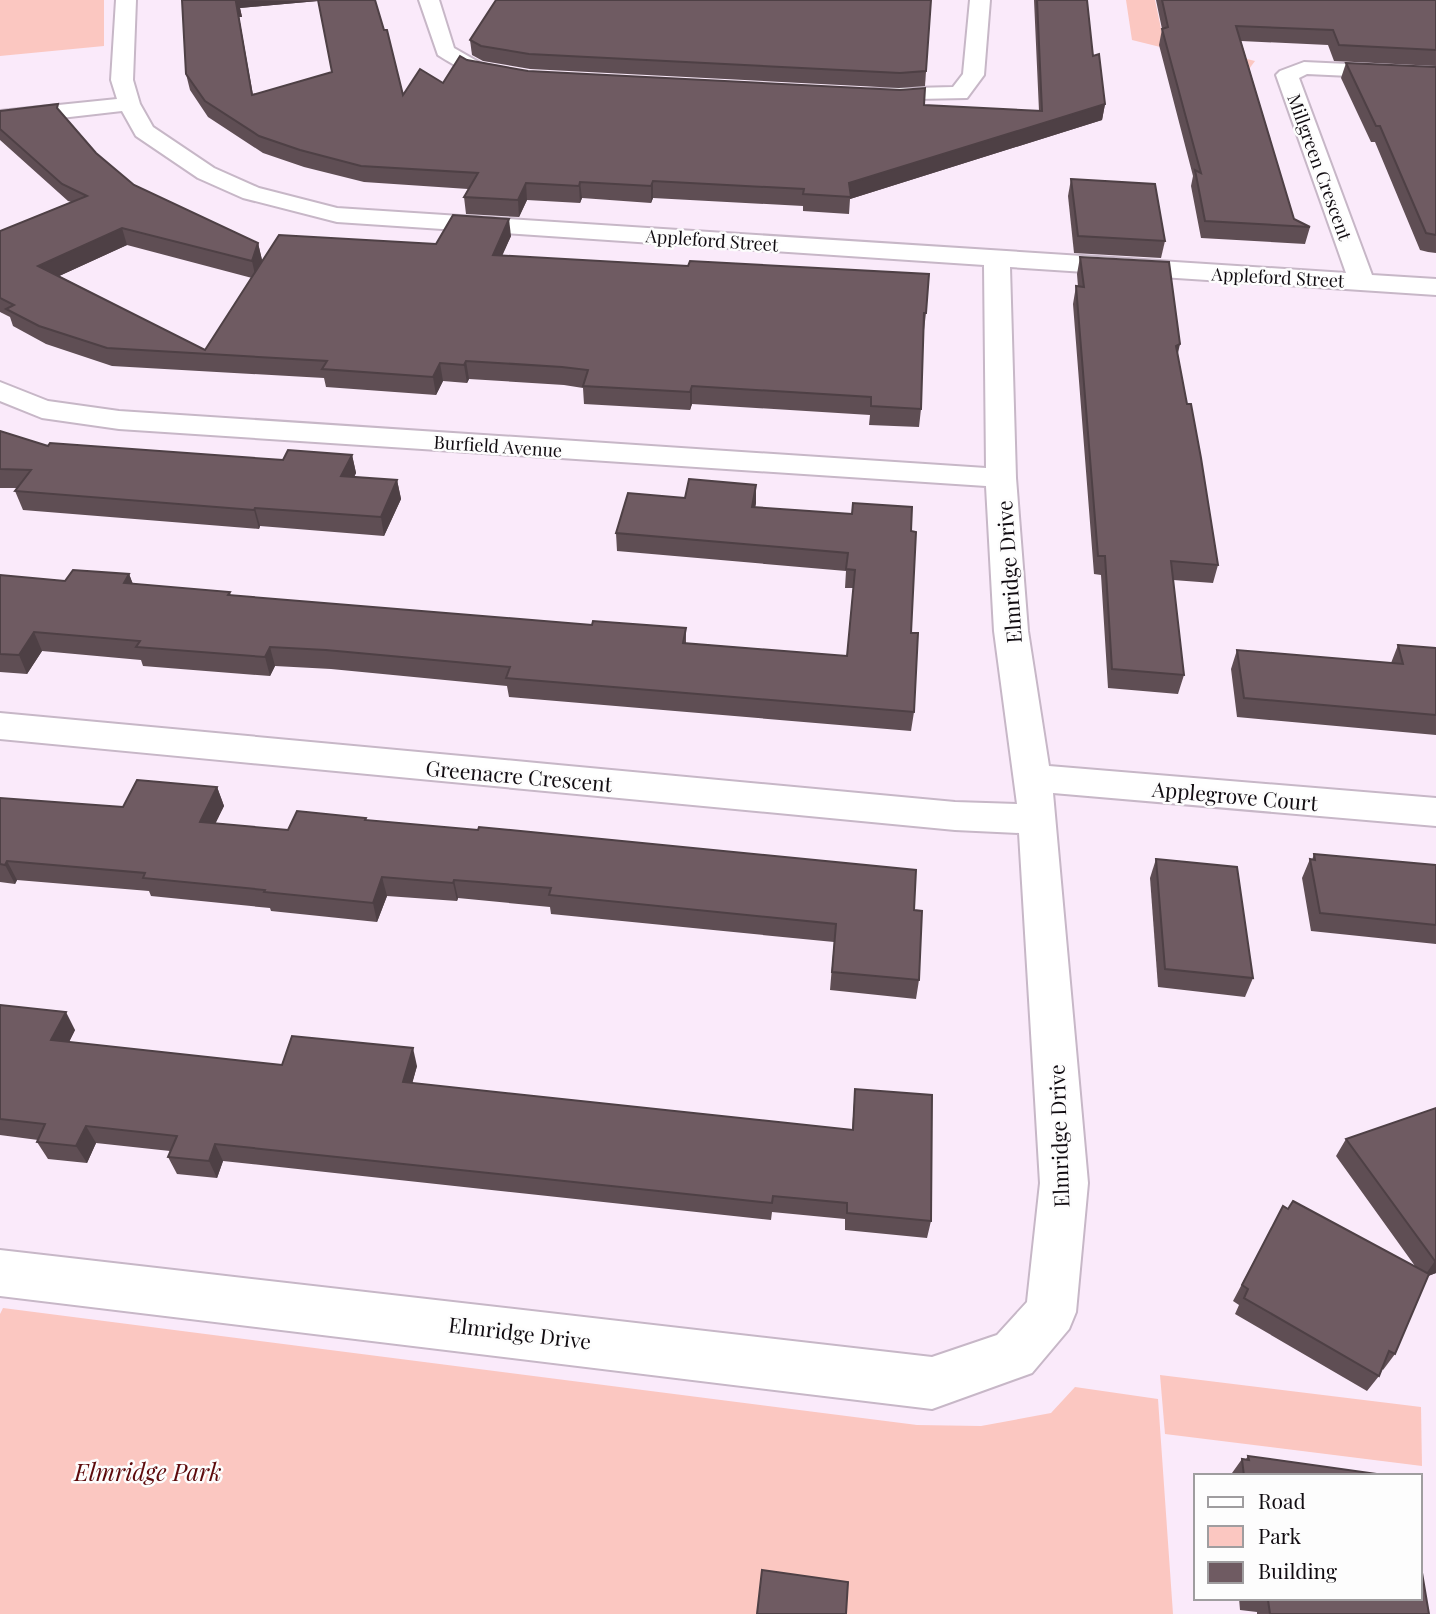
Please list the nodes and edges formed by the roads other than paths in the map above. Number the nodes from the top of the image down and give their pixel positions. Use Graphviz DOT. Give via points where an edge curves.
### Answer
graph roads {
  1 [pos="126,0"];
  2 [pos="429,0"];
  3 [pos="980,0"];
  4 [pos="1436,75"];
  5 [pos="530,78"];
  6 [pos="858,94"];
  7 [pos="129,104"];
  8 [pos="0,118"];
  9 [pos="997,259"];
  10 [pos="1362,283"];
  11 [pos="1436,287"];
  12 [pos="0,391"];
  13 [pos="1001,478"];
  14 [pos="0,726"];
  15 [pos="1036,799"];
  16 [pos="1436,812"];
  17 [pos="0,1273"];
  1 -- 7 [label="street, Appleford Street" via="122,80"];
  2 -- 5 [label="street" via="445,51 476,69"];
  3 -- 6 [label="street" via="973,75 959,93"];
  4 -- 10 [label="street, Millgreen Crescent" via="1304,68 1287,75"];
  7 -- 8 [label="street"];
  7 -- 9 [label="street, Appleford Street" via="144,131 206,173 251,193 337,215"];
  9 -- 10 [label="street, Appleford Street"];
  9 -- 13 [label="street, Elmridge Drive"];
  10 -- 11 [label="street, Appleford Street"];
  12 -- 13 [label="street, Burfield Avenue" via="41,410 119,421"];
  13 -- 15 [label="street, Elmridge Drive" via="1011,631"];
  14 -- 15 [label="street, Greenacre Crescent" via="941,815"];
  15 -- 16 [label="street, Applegrove Court"];
  15 -- 17 [label="street, Elmridge Drive" via="1064,1183 1051,1312 1014,1355 932,1383"];
}
